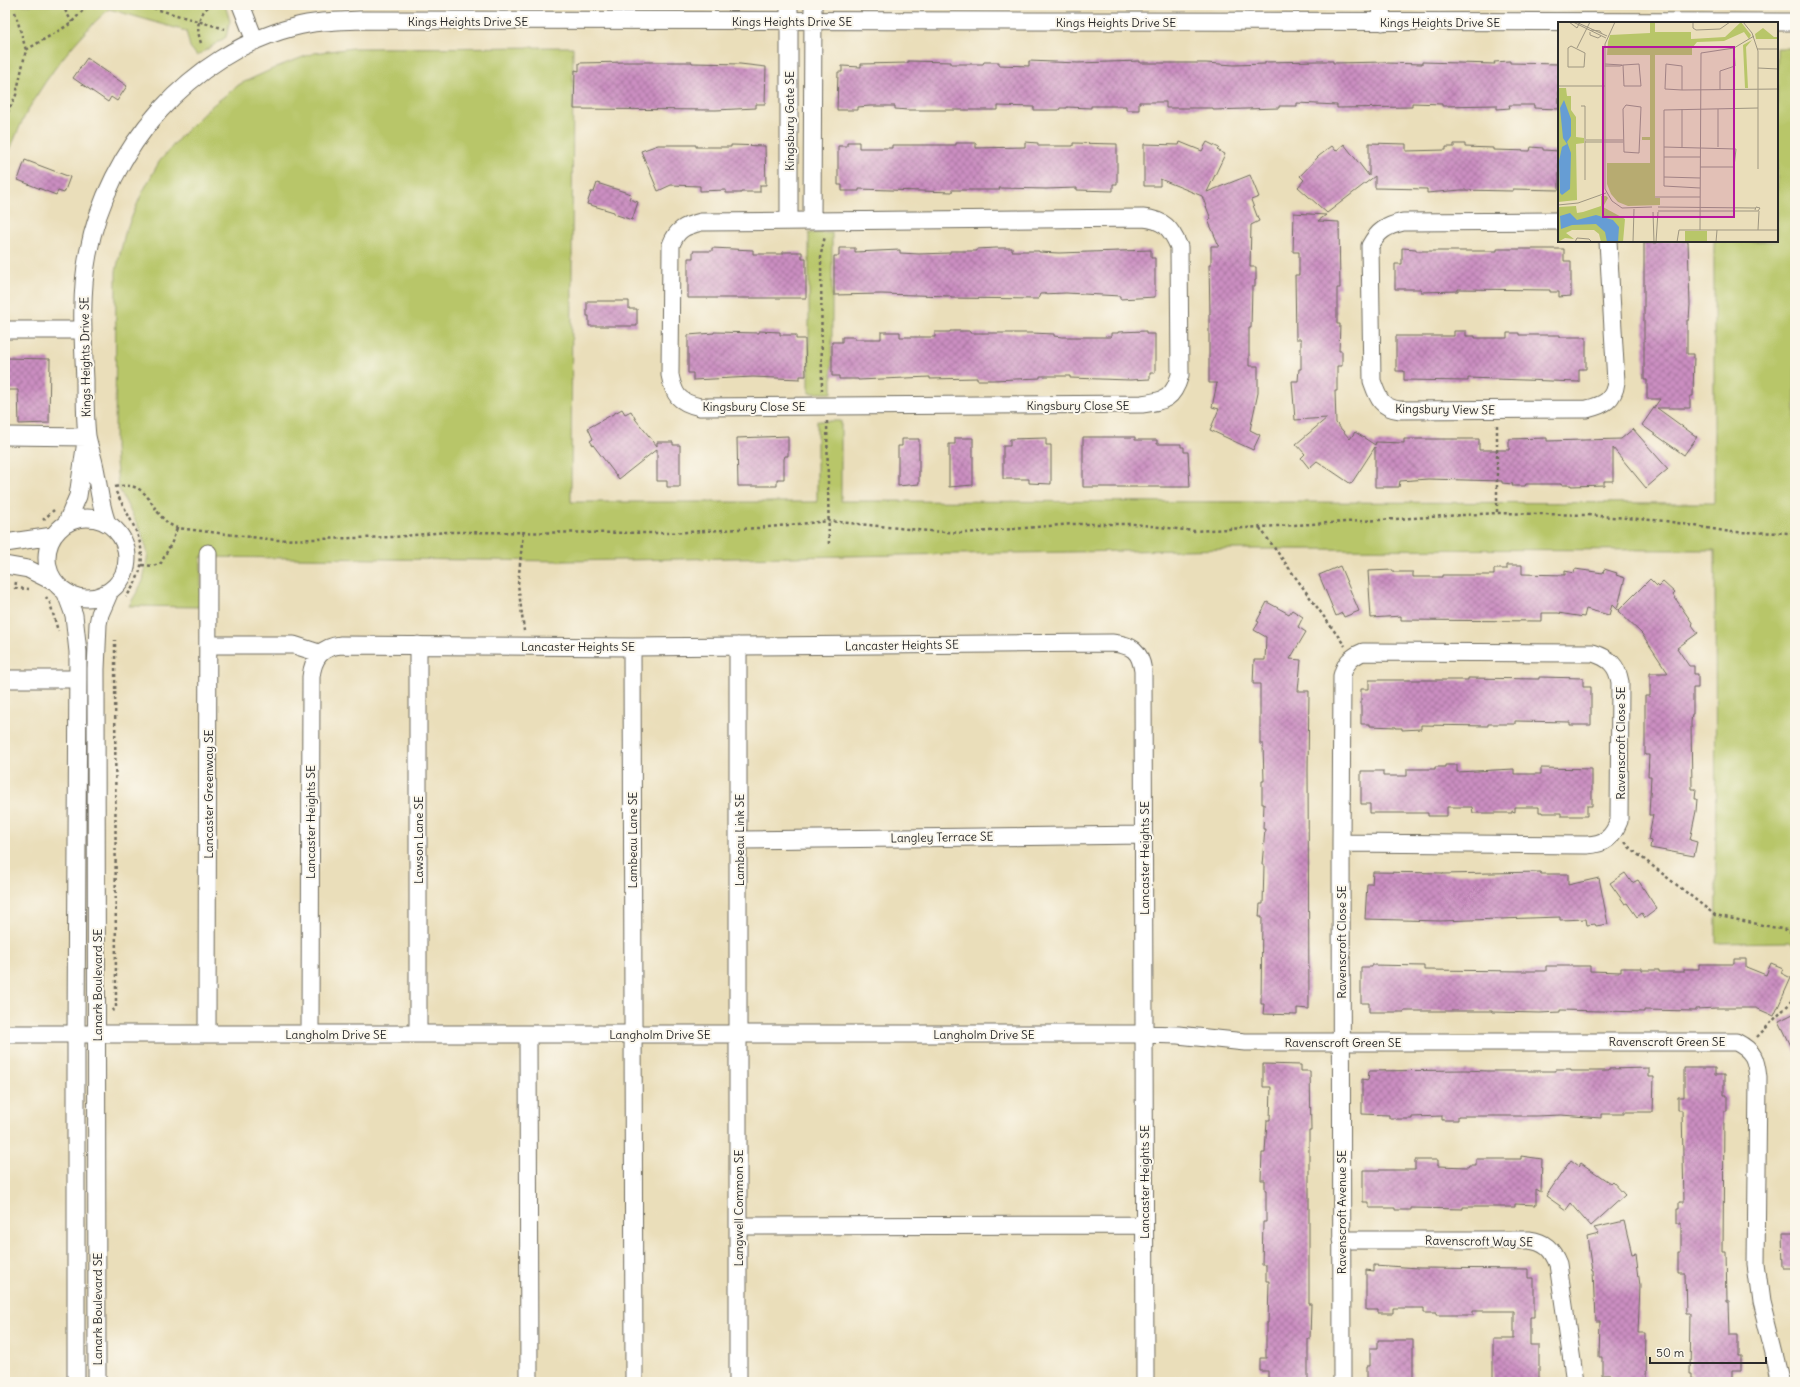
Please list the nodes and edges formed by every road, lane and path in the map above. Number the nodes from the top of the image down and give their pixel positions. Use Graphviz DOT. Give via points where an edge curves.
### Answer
graph roads {
  1 [pos="62,5"];
  2 [pos="88,5"];
  3 [pos="142,5"];
  4 [pos="210,5"];
  5 [pos="241,5"];
  6 [pos="1381,5"];
  7 [pos="15,12"];
  8 [pos="789,13"];
  9 [pos="813,13"];
  10 [pos="199,20"];
  11 [pos="72,22"];
  12 [pos="1382,22"];
  13 [pos="1593,22"];
  14 [pos="1620,22"];
  15 [pos="1795,22"];
  16 [pos="225,29"];
  17 [pos="255,42"];
  18 [pos="202,43"];
  19 [pos="26,50"];
  20 [pos="5,118"];
  21 [pos="789,221"];
  22 [pos="820,221"];
  23 [pos="1558,221"];
  24 [pos="1608,242"];
  25 [pos="5,330"];
  26 [pos="82,330"];
  27 [pos="824,406"];
  28 [pos="1497,410"];
  29 [pos="5,436"];
  30 [pos="87,436"];
  31 [pos="58,506"];
  32 [pos="1497,513"];
  33 [pos="828,521"];
  34 [pos="67,522"];
  35 [pos="37,523"];
  36 [pos="107,523"];
  37 [pos="1260,527"];
  38 [pos="177,528"];
  39 [pos="523,532"];
  40 [pos="1795,533"];
  41 [pos="53,536"];
  42 [pos="5,543"];
  43 [pos="829,547"];
  44 [pos="208,553"];
  45 [pos="5,565"];
  46 [pos="142,566"];
  47 [pos="61,587"];
  48 [pos="15,588"];
  49 [pos="31,589"];
  50 [pos="41,593"];
  51 [pos="117,595"];
  52 [pos="59,632"];
  53 [pos="524,632"];
  54 [pos="115,637"];
  55 [pos="208,644"];
  56 [pos="418,645"];
  57 [pos="738,646"];
  58 [pos="632,647"];
  59 [pos="320,653"];
  60 [pos="1354,656"];
  61 [pos="5,679"];
  62 [pos="78,679"];
  63 [pos="1615,831"];
  64 [pos="1144,835"];
  65 [pos="739,840"];
  66 [pos="1341,844"];
  67 [pos="1795,934"];
  68 [pos="1795,998"];
  69 [pos="112,1011"];
  70 [pos="5,1034"];
  71 [pos="76,1034"];
  72 [pos="97,1034"];
  73 [pos="207,1034"];
  74 [pos="310,1034"];
  75 [pos="418,1034"];
  76 [pos="528,1034"];
  77 [pos="633,1034"];
  78 [pos="738,1034"];
  79 [pos="1144,1034"];
  80 [pos="1340,1041"];
  81 [pos="1245,1042"];
  82 [pos="1747,1048"];
  83 [pos="1144,1225"];
  84 [pos="738,1226"];
  85 [pos="1341,1240"];
  86 [pos="76,1382"];
  87 [pos="97,1382"];
  88 [pos="529,1382"];
  89 [pos="634,1382"];
  90 [pos="738,1382"];
  91 [pos="1145,1382"];
  92 [pos="1342,1382"];
  93 [pos="1575,1382"];
  94 [pos="1781,1382"];
  1 -- 11 [label="path"];
  2 -- 11 [label="path"];
  3 -- 10 [label="path"];
  4 -- 10 [label="path" via="202,12"];
  5 -- 17 [label="street"];
  6 -- 12 [label="street"];
  7 -- 19 [label="path"];
  8 -- 9 [label="street, Kings Heights Drive SE"];
  8 -- 17 [label="street, Kings Heights Drive SE" via="326,21 294,27"];
  8 -- 21 [label="street, Kingsbury Gate SE"];
  9 -- 12 [label="street, Kings Heights Drive SE"];
  9 -- 22 [label="street, Kingsbury Gate SE"];
  10 -- 16 [label="path"];
  10 -- 18 [label="path" via="198,35"];
  11 -- 19 [label="path"];
  12 -- 13 [label="street, Kings Heights Drive SE"];
  13 -- 14 [label="street, Kings Heights Drive SE"];
  14 -- 15 [label="street, Kings Heights Drive SE"];
  17 -- 26 [label="street, Kings Heights Drive SE" via="237,50 195,78 166,102 141,131 119,167 100,210 88,253"];
  19 -- 20 [label="path" via="16,95"];
  21 -- 22 [label="street, Kingsbury Close SE"];
  21 -- 27 [label="street, Kingsbury Close SE" via="701,222 680,229 674,236 671,245 670,374 673,390 678,398 689,405 700,407"];
  22 -- 27 [label="path"];
  22 -- 27 [label="street, Kingsbury Close SE" via="1154,219 1167,226 1179,247 1180,375 1177,386 1168,398 1142,404"];
  23 -- 28 [label="street, Kingsbury View SE" via="1402,222 1389,225 1382,230 1370,246 1372,381 1382,402 1390,409 1400,410"];
  24 -- 28 [label="street, Kingsbury View SE" via="1616,382 1612,395 1601,406 1587,409"];
  25 -- 26 [label="street"];
  26 -- 30 [label="street, Kings Heights Drive SE"];
  27 -- 33 [label="path" via="827,422"];
  28 -- 32 [label="path"];
  29 -- 30 [label="street"];
  30 -- 34 [label="street, Kings Heights Drive SE" via="78,496"];
  30 -- 36 [label="street, Kings Heights Drive SE" via="100,502"];
  31 -- 35 [label="path"];
  32 -- 37 [label="path"];
  32 -- 40 [label="path" via="1595,516 1665,521 1732,532"];
  33 -- 37 [label="path" via="964,533 1073,524 1134,524 1194,531"];
  33 -- 39 [label="path" via="669,533"];
  33 -- 43 [label="path"];
  34 -- 36 [label="street" via="87,518"];
  34 -- 41 [label="street"];
  36 -- 51 [label="street" via="124,543 127,556"];
  37 -- 60 [label="path" via="1336,635"];
  38 -- 39 [label="path" via="276,540 394,537 432,532"];
  38 -- 46 [label="path" via="161,563"];
  38 -- 46 [label="path" via="167,523 135,486 114,488 142,549"];
  39 -- 53 [label="path" via="518,584"];
  41 -- 42 [label="street"];
  41 -- 47 [label="street" via="47,560 50,573"];
  44 -- 55 [label="street, Lancaster Greenway SE"];
  45 -- 47 [label="street" via="28,569"];
  46 -- 51 [label="path" via="137,581"];
  47 -- 51 [label="street" via="76,596 87,598"];
  47 -- 62 [label="street, Lanark Boulevard SE" via="74,615"];
  48 -- 49 [label="path"];
  50 -- 52 [label="path" via="50,603"];
  51 -- 72 [label="street, Lanark Boulevard SE" via="100,614 98,624"];
  54 -- 69 [label="path" via="116,1008"];
  55 -- 59 [label="street" via="294,645"];
  55 -- 73 [label="street, Lancaster Greenway SE"];
  56 -- 58 [label="street, Lancaster Heights SE"];
  56 -- 59 [label="street, Lancaster Heights SE" via="341,645 326,648"];
  56 -- 75 [label="street, Lawson Lane SE"];
  57 -- 58 [label="street, Lancaster Heights SE"];
  57 -- 64 [label="street, Lancaster Heights SE" via="1112,643 1133,648 1140,656 1143,671"];
  57 -- 65 [label="street, Lambeau Link SE"];
  58 -- 77 [label="street, Lambeau Lane SE"];
  59 -- 74 [label="street, Lancaster Heights SE" via="314,660 311,677"];
  60 -- 63 [label="street, Ravenscroft Close SE" via="1363,652 1593,653 1604,656 1618,670 1620,682 1619,821"];
  60 -- 66 [label="street, Ravenscroft Close SE" via="1348,662 1342,676"];
  61 -- 62 [label="street"];
  62 -- 71 [label="street, Lanark Boulevard SE"];
  63 -- 66 [label="street" via="1600,844 1587,845"];
  63 -- 67 [label="path" via="1631,849 1715,915"];
  64 -- 65 [label="street, Langley Terrace SE"];
  64 -- 79 [label="street, Lancaster Heights SE"];
  65 -- 78 [label="street, Lambeau Link SE"];
  66 -- 80 [label="street, Ravenscroft Close SE"];
  68 -- 82 [label="path"];
  70 -- 71 [label="street, Langholm Drive SE"];
  71 -- 72 [label="street, Langholm Drive SE"];
  71 -- 86 [label="street, Lanark Boulevard SE"];
  72 -- 73 [label="street, Langholm Drive SE"];
  72 -- 87 [label="street, Lanark Boulevard SE"];
  73 -- 74 [label="street, Langholm Drive SE"];
  74 -- 75 [label="street, Langholm Drive SE"];
  75 -- 76 [label="street, Langholm Drive SE"];
  76 -- 77 [label="street, Langholm Drive SE"];
  76 -- 88 [label="street"];
  77 -- 78 [label="street, Langholm Drive SE"];
  77 -- 89 [label="street, Lambeau Lane SE"];
  78 -- 79 [label="street, Langholm Drive SE"];
  78 -- 84 [label="street, Langwell Common SE"];
  79 -- 81 [label="street, Langholm Drive SE"];
  79 -- 83 [label="street, Lancaster Heights SE"];
  80 -- 81 [label="street, Ravenscroft Green SE"];
  80 -- 82 [label="street, Ravenscroft Green SE" via="1724,1041 1736,1042"];
  80 -- 85 [label="street, Ravenscroft Avenue SE"];
  82 -- 94 [label="street" via="1756,1060 1758,1078 1756,1264 1761,1302"];
  83 -- 84 [label="street"];
  83 -- 91 [label="street, Lancaster Heights SE"];
  84 -- 90 [label="street, Langwell Common SE"];
  85 -- 92 [label="street, Ravenscroft Avenue SE"];
  85 -- 93 [label="street, Ravenscroft Way SE" via="1529,1240 1547,1246 1558,1264"];
}
